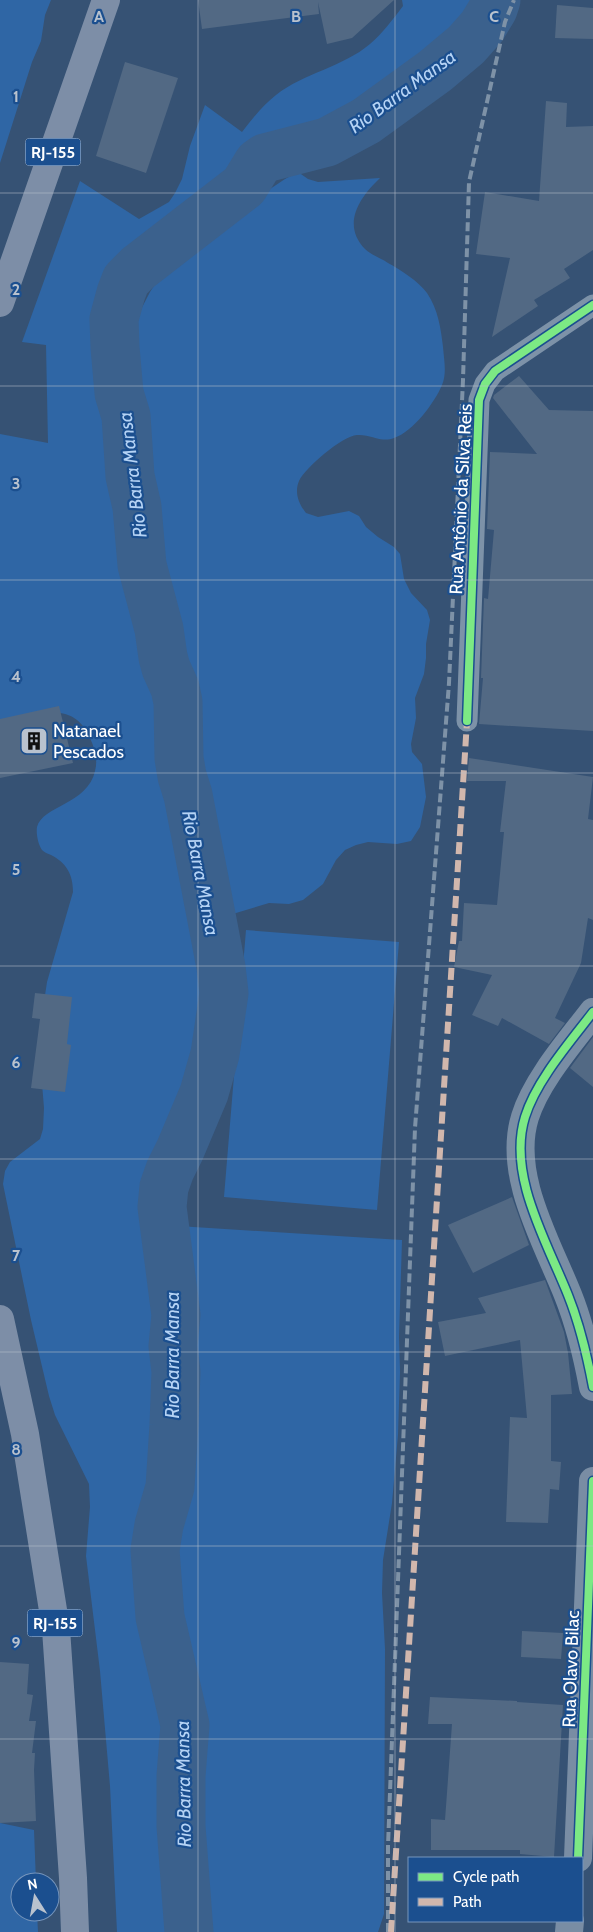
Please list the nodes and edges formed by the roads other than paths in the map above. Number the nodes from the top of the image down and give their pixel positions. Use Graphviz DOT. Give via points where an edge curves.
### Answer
graph roads {
  1 [pos="106,0"];
  2 [pos="0,303"];
  3 [pos="593,305"];
  4 [pos="467,721"];
  5 [pos="593,1012"];
  6 [pos="0,1319"];
  7 [pos="593,1387"];
  8 [pos="593,1481"];
  9 [pos="583,1857"];
  10 [pos="74,1932"];
  1 -- 2 [label="main road, RJ-155"];
  3 -- 4 [label="street, Rua Antônio da Silva Reis" via="495,371 479,400"];
  5 -- 7 [label="street" via="535,1094 525,1118 520,1156 530,1202 580,1326"];
  6 -- 10 [label="main road, RJ-155" via="25,1434 56,1629"];
  8 -- 9 [label="street, Rua Olavo Bilac"];
}
